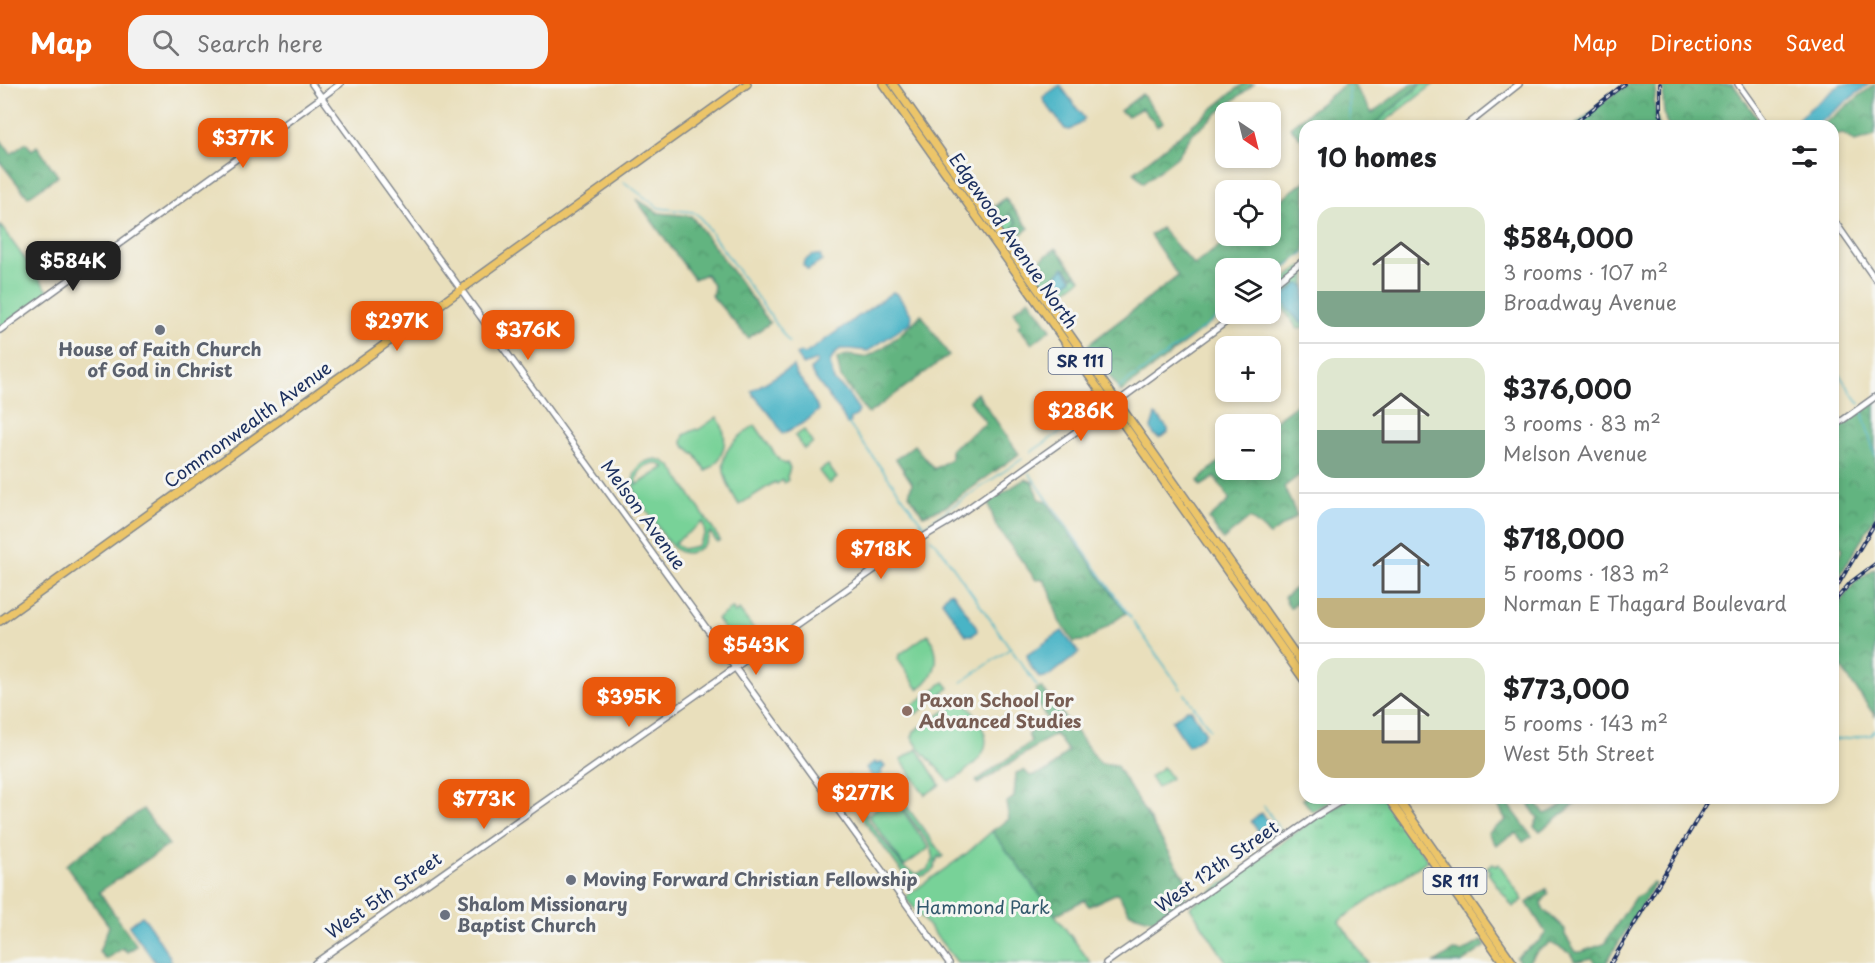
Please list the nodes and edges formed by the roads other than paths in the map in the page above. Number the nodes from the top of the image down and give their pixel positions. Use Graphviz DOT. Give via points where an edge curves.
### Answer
graph roads {
  1 [pos="312,84"];
  2 [pos="340,84"];
  3 [pos="747,84"];
  4 [pos="883,84"];
  5 [pos="893,84"];
  6 [pos="1519,84"];
  7 [pos="1738,84"];
  8 [pos="322,97"];
  9 [pos="1474,120"];
  10 [pos="1764,120"];
  11 [pos="1839,228"];
  12 [pos="1299,265"];
  13 [pos="1281,279"];
  14 [pos="1875,279"];
  15 [pos="462,290"];
  16 [pos="1223,324"];
  17 [pos="0,330"];
  18 [pos="1875,397"];
  19 [pos="1114,404"];
  20 [pos="1839,423"];
  21 [pos="0,621"];
  22 [pos="1299,660"];
  23 [pos="735,667"];
  24 [pos="1299,672"];
  25 [pos="1337,804"];
  26 [pos="1392,804"];
  27 [pos="1401,804"];
  28 [pos="315,963"];
  29 [pos="949,963"];
  30 [pos="1106,963"];
  31 [pos="1504,963"];
  32 [pos="1513,963"];
  1 -- 8 [label="street, Melson Avenue"];
  2 -- 8 [label="street"];
  3 -- 15 [label="main road, Commonwealth Avenue"];
  4 -- 19 [label="main road, Edgewood Avenue North / SR 111"];
  5 -- 19 [label="main road, Edgewood Avenue North / SR 111"];
  6 -- 9 [label="street"];
  7 -- 10 [label="street"];
  8 -- 15 [label="street, Melson Avenue"];
  8 -- 17 [label="street"];
  11 -- 14 [label="street"];
  12 -- 13 [label="street"];
  15 -- 21 [label="main road, Commonwealth Avenue"];
  15 -- 23 [label="street, Melson Avenue"];
  16 -- 19 [label="street"];
  18 -- 20 [label="street"];
  19 -- 22 [label="main road, Edgewood Avenue North / SR 111"];
  19 -- 23 [label="street, West 5th Street"];
  19 -- 24 [label="main road, Edgewood Avenue North / SR 111"];
  23 -- 28 [label="street, West 5th Street"];
  23 -- 29 [label="street, Melson Avenue"];
  25 -- 30 [label="street, West 12th Street"];
  26 -- 31 [label="main road, SR 111"];
  27 -- 32 [label="main road, SR 111"];
}
